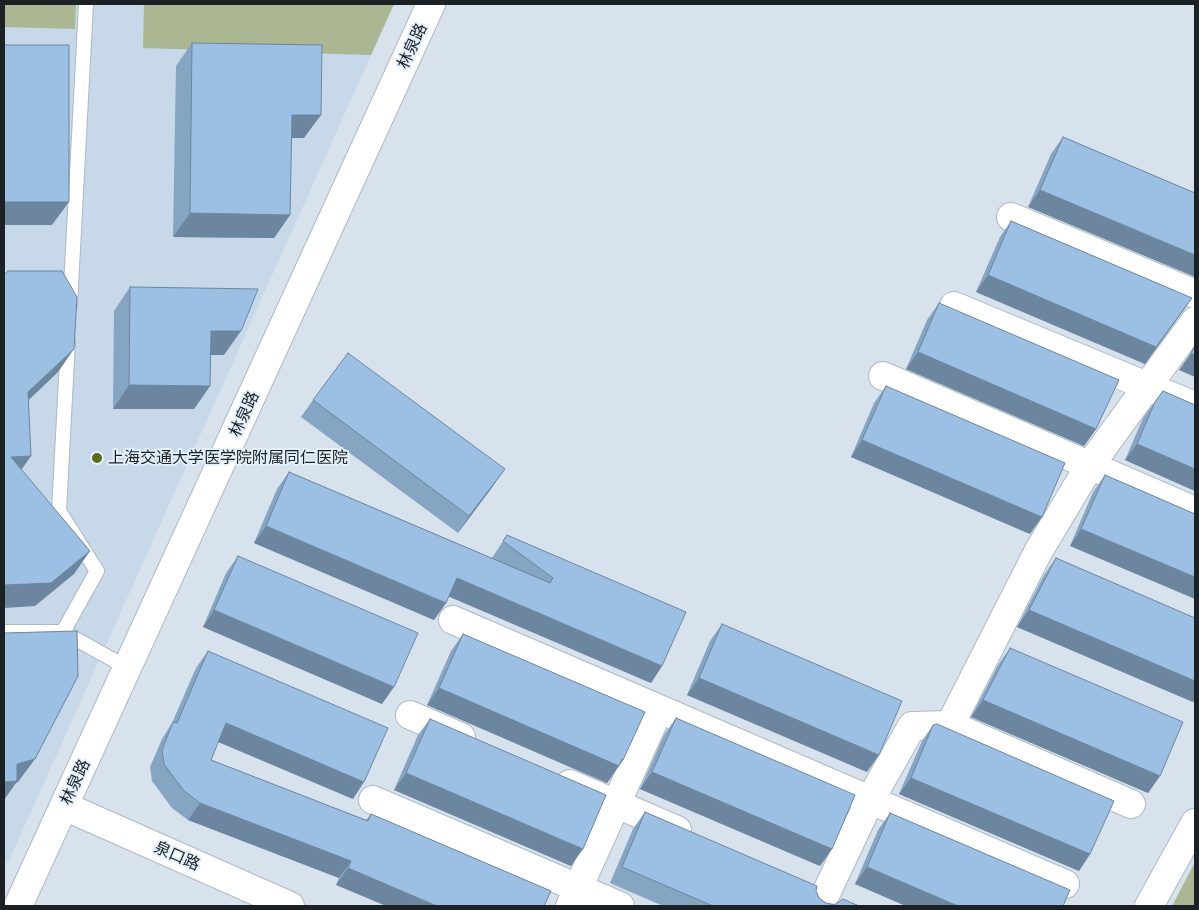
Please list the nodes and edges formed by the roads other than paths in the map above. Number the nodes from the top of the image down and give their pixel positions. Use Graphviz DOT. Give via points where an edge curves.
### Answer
graph roads {
  1 [pos="86,4"];
  2 [pos="431,4"];
  3 [pos="1011,217"];
  4 [pos="1195,294"];
  5 [pos="954,306"];
  6 [pos="1195,321"];
  7 [pos="883,376"];
  8 [pos="1148,387"];
  9 [pos="1195,406"];
  10 [pos="1090,466"];
  11 [pos="1195,511"];
  12 [pos="1038,552"];
  13 [pos="1064,564"];
  14 [pos="453,620"];
  15 [pos="4,632"];
  16 [pos="63,632"];
  17 [pos="991,642"];
  18 [pos="1018,654"];
  19 [pos="128,668"];
  20 [pos="659,709"];
  21 [pos="410,715"];
  22 [pos="950,725"];
  23 [pos="482,746"];
  24 [pos="545,773"];
  25 [pos="373,800"];
  26 [pos="870,800"];
  27 [pos="616,804"];
  28 [pos="1131,804"];
  29 [pos="64,806"];
  30 [pos="1195,823"];
  31 [pos="698,839"];
  32 [pos="1064,884"];
  33 [pos="574,897"];
  34 [pos="825,897"];
  35 [pos="18,906"];
  36 [pos="290,906"];
  37 [pos="620,906"];
  38 [pos="1149,906"];
  1 -- 16 [label="lane" via="59,511 97,571"];
  2 -- 19 [label="street, 林泉路"];
  3 -- 4 [label="street"];
  5 -- 8 [label="street"];
  6 -- 8 [label="street"];
  7 -- 10 [label="street"];
  8 -- 9 [label="street"];
  8 -- 10 [label="street"];
  10 -- 11 [label="street"];
  10 -- 12 [label="street"];
  12 -- 13 [label="street"];
  12 -- 17 [label="street"];
  14 -- 20 [label="street"];
  15 -- 16 [label="lane"];
  16 -- 19 [label="lane"];
  17 -- 18 [label="street"];
  17 -- 22 [label="street"];
  19 -- 29 [label="street, 林泉路"];
  20 -- 26 [label="street"];
  20 -- 27 [label="street"];
  21 -- 23 [label="street"];
  22 -- 26 [label="street" via="912,726"];
  22 -- 28 [label="street"];
  24 -- 27 [label="street"];
  25 -- 33 [label="street"];
  26 -- 32 [label="street"];
  26 -- 34 [label="street"];
  27 -- 31 [label="street"];
  27 -- 33 [label="street"];
  29 -- 35 [label="street, 林泉路"];
  29 -- 36 [label="street, 泉口路"];
  30 -- 38 [label="street"];
  33 -- 37 [label="street"];
}
